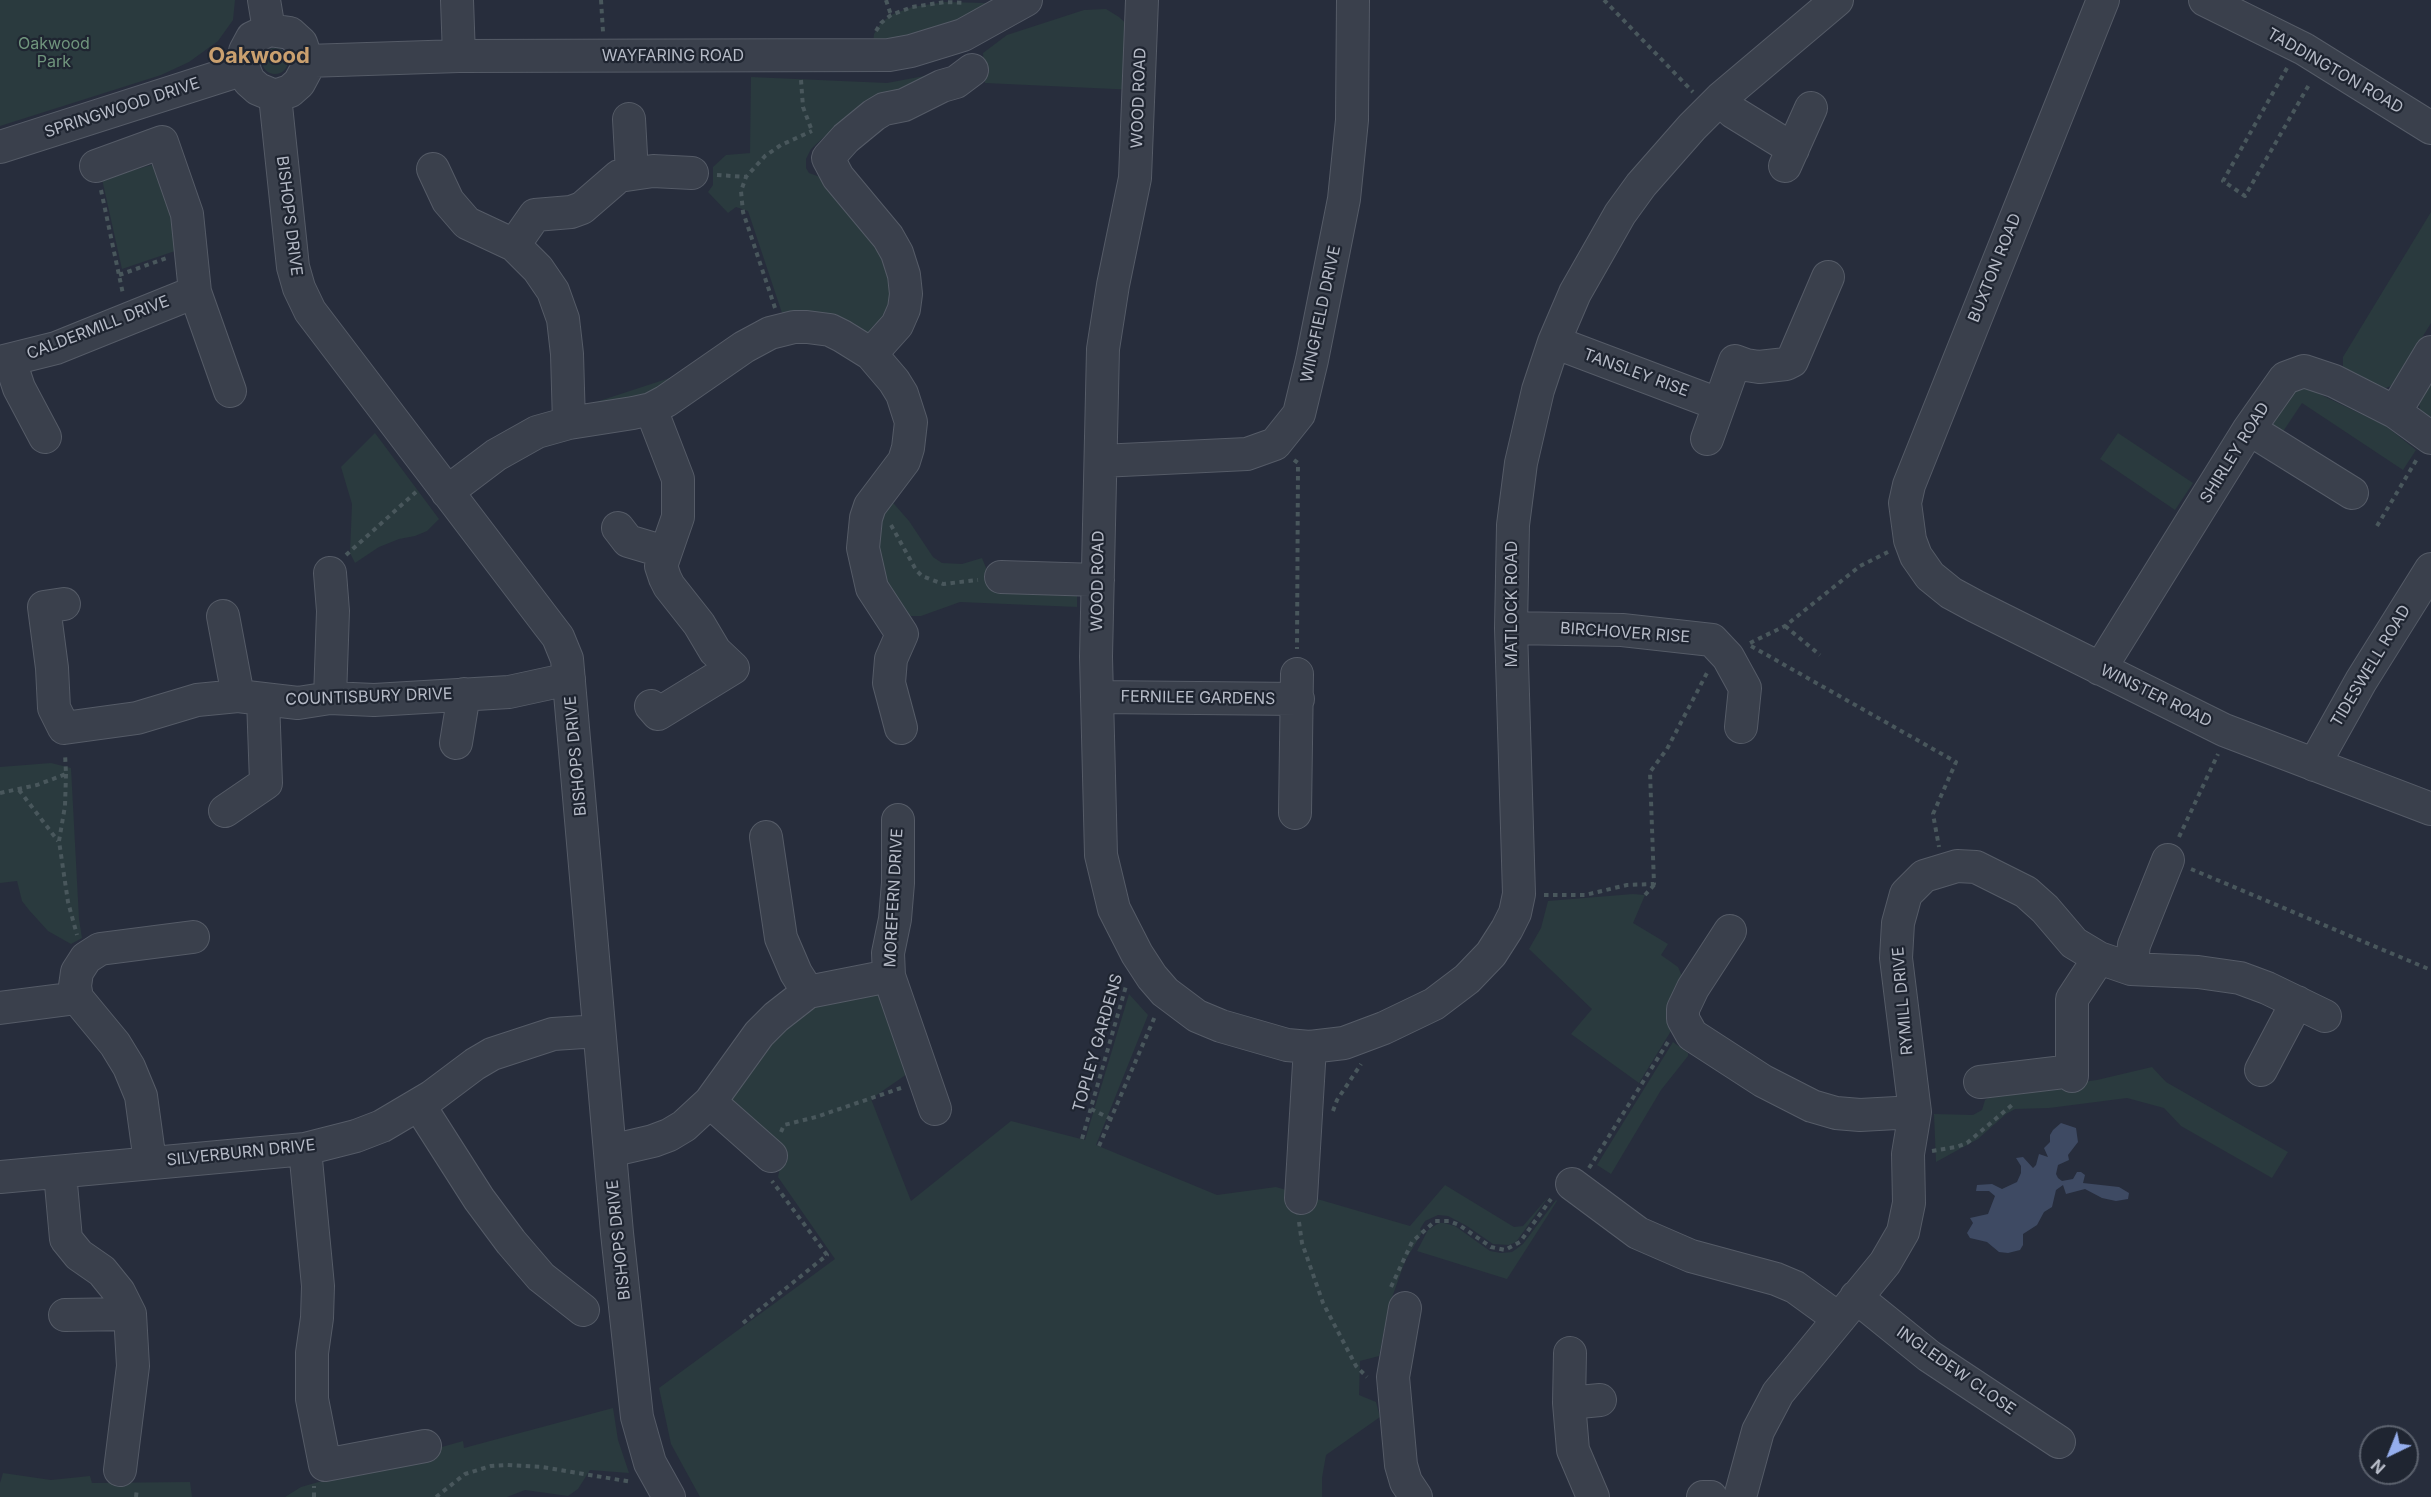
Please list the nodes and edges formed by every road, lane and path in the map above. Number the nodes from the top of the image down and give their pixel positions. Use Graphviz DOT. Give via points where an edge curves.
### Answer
graph roads {
  1 [pos="457,0"];
  2 [pos="886,0"];
  3 [pos="1026,0"];
  4 [pos="1142,0"];
  5 [pos="1353,0"];
  6 [pos="1604,0"];
  7 [pos="1837,0"];
  8 [pos="2103,0"];
  9 [pos="2205,0"];
  10 [pos="972,4"];
  11 [pos="267,15"];
  12 [pos="891,15"];
  13 [pos="2311,54"];
  14 [pos="801,55"];
  15 [pos="873,55"];
  16 [pos="459,56"];
  17 [pos="307,61"];
  18 [pos="243,69"];
  19 [pos="960,81"];
  20 [pos="275,96"];
  21 [pos="1715,104"];
  22 [pos="1811,108"];
  23 [pos="628,119"];
  24 [pos="2431,128"];
  25 [pos="812,131"];
  26 [pos="0,147"];
  27 [pos="828,158"];
  28 [pos="96,166"];
  29 [pos="433,170"];
  30 [pos="632,173"];
  31 [pos="692,173"];
  32 [pos="514,245"];
  33 [pos="191,249"];
  34 [pos="119,274"];
  35 [pos="1828,277"];
  36 [pos="195,292"];
  37 [pos="128,318"];
  38 [pos="777,331"];
  39 [pos="1554,342"];
  40 [pos="2431,352"];
  41 [pos="871,354"];
  42 [pos="5,362"];
  43 [pos="230,391"];
  44 [pos="1718,404"];
  45 [pos="651,409"];
  46 [pos="2395,412"];
  47 [pos="569,423"];
  48 [pos="2249,429"];
  49 [pos="45,437"];
  50 [pos="2430,438"];
  51 [pos="1707,439"];
  52 [pos="1275,444"];
  53 [pos="1101,460"];
  54 [pos="441,484"];
  55 [pos="2352,493"];
  56 [pos="870,506"];
  57 [pos="2377,526"];
  58 [pos="618,528"];
  59 [pos="1910,540"];
  60 [pos="665,552"];
  61 [pos="2431,569"];
  62 [pos="330,573"];
  63 [pos="1001,577"];
  64 [pos="1098,580"];
  65 [pos="64,604"];
  66 [pos="223,616"];
  67 [pos="1785,626"];
  68 [pos="1511,628"];
  69 [pos="1820,655"];
  70 [pos="1728,657"];
  71 [pos="2100,669"];
  72 [pos="569,679"];
  73 [pos="1298,686"];
  74 [pos="464,694"];
  75 [pos="1098,697"];
  76 [pos="250,698"];
  77 [pos="330,698"];
  78 [pos="651,706"];
  79 [pos="1741,727"];
  80 [pos="64,728"];
  81 [pos="901,728"];
  82 [pos="2224,730"];
  83 [pos="456,743"];
  84 [pos="2314,765"];
  85 [pos="66,774"];
  86 [pos="19,790"];
  87 [pos="0,793"];
  88 [pos="2431,808"];
  89 [pos="225,811"];
  90 [pos="1295,813"];
  91 [pos="898,820"];
  92 [pos="766,837"];
  93 [pos="59,841"];
  94 [pos="2168,860"];
  95 [pos="1942,869"];
  96 [pos="1654,884"];
  97 [pos="1562,895"];
  98 [pos="1644,895"];
  99 [pos="1730,931"];
  100 [pos="193,937"];
  101 [pos="1137,954"];
  102 [pos="88,956"];
  103 [pos="2099,958"];
  104 [pos="2131,969"];
  105 [pos="2431,970"];
  106 [pos="889,976"];
  107 [pos="1166,992"];
  108 [pos="808,993"];
  109 [pos="77,999"];
  110 [pos="2297,1002"];
  111 [pos="0,1008"];
  112 [pos="2325,1016"];
  113 [pos="1683,1018"];
  114 [pos="600,1031"];
  115 [pos="1310,1047"];
  116 [pos="2261,1070"];
  117 [pos="924,1078"];
  118 [pos="1980,1082"];
  119 [pos="710,1101"];
  120 [pos="2013,1104"];
  121 [pos="419,1105"];
  122 [pos="1091,1109"];
  123 [pos="935,1110"];
  124 [pos="1915,1112"];
  125 [pos="1111,1119"];
  126 [pos="1083,1139"];
  127 [pos="1099,1146"];
  128 [pos="305,1149"];
  129 [pos="610,1150"];
  130 [pos="1908,1154"];
  131 [pos="771,1156"];
  132 [pos="150,1162"];
  133 [pos="60,1173"];
  134 [pos="0,1177"];
  135 [pos="1572,1185"];
  136 [pos="1301,1198"];
  137 [pos="1397,1300"];
  138 [pos="1847,1308"];
  139 [pos="583,1310"];
  140 [pos="130,1314"];
  141 [pos="65,1315"];
  142 [pos="743,1323"];
  143 [pos="1570,1353"];
  144 [pos="1380,1377"];
  145 [pos="1600,1400"];
  146 [pos="1569,1403"];
  147 [pos="2059,1442"];
  148 [pos="425,1446"];
  149 [pos="120,1470"];
  150 [pos="665,1490"];
  151 [pos="436,1497"];
  152 [pos="1416,1497"];
  153 [pos="1593,1497"];
  154 [pos="1703,1497"];
  155 [pos="1711,1497"];
  156 [pos="1740,1497"];
  1 -- 16 [label="street"];
  2 -- 12 [label="path"];
  3 -- 15 [label="street, WAYFARING ROAD" via="941,43"];
  4 -- 53 [label="street, WOOD ROAD" via="1136,178 1103,349"];
  5 -- 52 [label="street, WINGFIELD DRIVE" via="1352,120 1344,199 1299,414"];
  6 -- 21 [label="path"];
  7 -- 21 [label="street, MATLOCK ROAD"];
  8 -- 59 [label="street, BUXTON ROAD" via="1909,485 1905,503"];
  9 -- 13 [label="street, TADDINGTON ROAD"];
  10 -- 12 [label="path" via="945,2"];
  11 -- 17 [label="street" via="301,43"];
  11 -- 18 [label="street" via="244,51"];
  12 -- 15 [label="path" via="874,34"];
  13 -- 13 [label="path" via="2223,182 2245,196"];
  13 -- 24 [label="street, TADDINGTON ROAD"];
  14 -- 15 [label="street, WAYFARING ROAD"];
  14 -- 16 [label="street, WAYFARING ROAD"];
  14 -- 25 [label="path" via="803,107"];
  16 -- 17 [label="street, WAYFARING ROAD"];
  17 -- 20 [label="street" via="299,83"];
  18 -- 20 [label="street" via="258,89"];
  18 -- 26 [label="street, SPRINGWOOD DRIVE"];
  19 -- 27 [label="street" via="909,114 892,107 874,115"];
  20 -- 54 [label="street, BISHOPS DRIVE" via="293,267 299,288 310,311"];
  21 -- 22 [label="street" via="1733,112 1789,157"];
  21 -- 39 [label="street, MATLOCK ROAD" via="1664,157 1620,214 1575,293"];
  23 -- 30 [label="street"];
  25 -- 27 [label="path"];
  25 -- 38 [label="path" via="765,156 746,177 741,191 743,212 777,316"];
  27 -- 41 [label="street" via="838,177 888,237 903,275 904,309 897,325"];
  28 -- 33 [label="street" via="162,142 187,214"];
  28 -- 34 [label="path"];
  29 -- 32 [label="street" via="448,201 467,223"];
  30 -- 31 [label="street"];
  30 -- 32 [label="street" via="613,180 582,208 535,215"];
  32 -- 47 [label="street" via="538,269 563,319"];
  33 -- 34 [label="path"];
  33 -- 36 [label="street"];
  34 -- 37 [label="path"];
  35 -- 44 [label="street" via="1792,361 1759,367 1735,361"];
  36 -- 37 [label="street, CALDERMILL DRIVE"];
  36 -- 43 [label="street"];
  37 -- 42 [label="street, CALDERMILL DRIVE" via="56,348"];
  38 -- 41 [label="street" via="819,328 842,336"];
  38 -- 45 [label="street" via="751,343"];
  39 -- 44 [label="street, TANSLEY RISE"];
  39 -- 68 [label="street, MATLOCK ROAD" via="1521,463 1513,525"];
  40 -- 46 [label="street"];
  41 -- 56 [label="street" via="902,394 911,422 904,460"];
  42 -- 49 [label="street"];
  44 -- 51 [label="street"];
  45 -- 47 [label="street"];
  45 -- 60 [label="street" via="678,479 678,517"];
  46 -- 48 [label="street, SHIRLEY ROAD" via="2334,381 2304,371 2279,383"];
  46 -- 50 [label="street, SHIRLEY ROAD"];
  47 -- 54 [label="street" via="515,442"];
  48 -- 55 [label="street"];
  48 -- 71 [label="street, SHIRLEY ROAD"];
  50 -- 57 [label="path"];
  52 -- 53 [label="street" via="1247,454"];
  52 -- 73 [label="path" via="1298,464"];
  53 -- 64 [label="street, WOOD ROAD"];
  54 -- 62 [label="path" via="357,545"];
  54 -- 72 [label="street, BISHOPS DRIVE" via="558,637 567,659"];
  56 -- 63 [label="path" via="896,531 916,570 932,581 944,584"];
  56 -- 81 [label="street" via="863,548 867,572 879,600 902,634 891,659 889,682"];
  58 -- 60 [label="street" via="628,541"];
  59 -- 67 [label="path" via="1860,566"];
  59 -- 71 [label="street, WINSTER ROAD" via="1930,576 1951,593"];
  60 -- 78 [label="street" via="661,566 669,586 715,651 733,668 658,714"];
  61 -- 84 [label="street, TIDESWELL ROAD"];
  62 -- 77 [label="street"];
  63 -- 64 [label="street"];
  64 -- 75 [label="street, WOOD ROAD"];
  65 -- 80 [label="street" via="44,607 54,708"];
  66 -- 76 [label="street"];
  67 -- 69 [label="path"];
  67 -- 95 [label="path" via="1748,644 1956,762 1933,814"];
  68 -- 70 [label="street, BIRCHOVER RISE" via="1622,630 1712,640"];
  68 -- 115 [label="street, MATLOCK ROAD" via="1519,894 1515,913 1491,954 1434,1004 1344,1042"];
  70 -- 79 [label="street, BIRCHOVER RISE" via="1745,688"];
  70 -- 96 [label="path" via="1713,662 1667,749 1650,772"];
  71 -- 82 [label="street, WINSTER ROAD"];
  72 -- 74 [label="street, COUNTISBURY DRIVE" via="509,692"];
  72 -- 114 [label="street, BISHOPS DRIVE"];
  73 -- 75 [label="street, FERNILEE GARDENS"];
  73 -- 90 [label="street, FERNILEE GARDENS"];
  74 -- 77 [label="street, COUNTISBURY DRIVE" via="374,700"];
  74 -- 83 [label="street"];
  75 -- 101 [label="street, WOOD ROAD" via="1101,855 1114,909"];
  76 -- 77 [label="street, COUNTISBURY DRIVE" via="298,703"];
  76 -- 80 [label="street, COUNTISBURY DRIVE" via="197,700 137,718"];
  76 -- 89 [label="street" via="266,783"];
  80 -- 85 [label="path"];
  82 -- 84 [label="street, WINSTER ROAD"];
  82 -- 94 [label="path" via="2220,752"];
  84 -- 88 [label="street, WINSTER ROAD"];
  85 -- 86 [label="path"];
  85 -- 93 [label="path"];
  86 -- 87 [label="path"];
  86 -- 93 [label="path"];
  91 -- 106 [label="street, MOREFERN DRIVE" via="898,883 888,953"];
  92 -- 108 [label="street" via="781,938"];
  93 -- 102 [label="path" via="74,928"];
  94 -- 104 [label="street" via="2134,945"];
  94 -- 105 [label="path"];
  95 -- 103 [label="street, RYMILL DRIVE" via="1976,867 2026,892 2074,943"];
  95 -- 124 [label="street, RYMILL DRIVE" via="1924,876 1906,894 1898,923 1896,958"];
  96 -- 97 [label="path"];
  96 -- 98 [label="path"];
  99 -- 113 [label="street" via="1690,995"];
  100 -- 102 [label="street" via="116,945"];
  101 -- 107 [label="street, WOOD ROAD"];
  101 -- 122 [label="path, TOPLEY GARDENS"];
  102 -- 109 [label="street" via="77,972"];
  103 -- 104 [label="street, RYMILL DRIVE"];
  103 -- 118 [label="street" via="2072,999 2072,1074"];
  104 -- 110 [label="street, RYMILL DRIVE" via="2240,978"];
  106 -- 108 [label="street, MOREFERN DRIVE"];
  106 -- 117 [label="street, MOREFERN DRIVE"];
  107 -- 115 [label="street, WOOD ROAD" via="1197,1016 1221,1026 1287,1045"];
  107 -- 125 [label="path, TOPLEY GARDENS"];
  108 -- 119 [label="street, MOREFERN DRIVE" via="759,1034"];
  109 -- 111 [label="street"];
  109 -- 132 [label="street" via="129,1067 141,1096"];
  110 -- 112 [label="street, RYMILL DRIVE"];
  110 -- 116 [label="street"];
  113 -- 124 [label="street" via="1692,1035 1702,1042 1763,1081 1812,1106 1860,1116"];
  113 -- 135 [label="path" via="1594,1164"];
  114 -- 121 [label="street, SILVERBURN DRIVE" via="553,1034 492,1054"];
  114 -- 129 [label="street, BISHOPS DRIVE"];
  115 -- 136 [label="street"];
  117 -- 123 [label="street, MOREFERN DRIVE"];
  117 -- 131 [label="path" via="871,1099 784,1125"];
  119 -- 129 [label="street, MOREFERN DRIVE" via="669,1136"];
  119 -- 131 [label="street"];
  120 -- 130 [label="path" via="1967,1143"];
  121 -- 128 [label="street, SILVERBURN DRIVE" via="357,1136"];
  121 -- 139 [label="street" via="511,1242 541,1277"];
  122 -- 125 [label="path"];
  122 -- 126 [label="path, TOPLEY GARDENS"];
  124 -- 130 [label="street, RYMILL DRIVE"];
  125 -- 127 [label="path, TOPLEY GARDENS"];
  128 -- 132 [label="street, SILVERBURN DRIVE"];
  128 -- 148 [label="street" via="318,1286 312,1399 325,1465"];
  129 -- 150 [label="street, BISHOPS DRIVE" via="637,1417 643,1443"];
  130 -- 138 [label="street, RYMILL DRIVE" via="1909,1203 1903,1232 1885,1263"];
  131 -- 142 [label="path" via="770,1179 827,1255"];
  132 -- 133 [label="street, SILVERBURN DRIVE"];
  133 -- 134 [label="street, SILVERBURN DRIVE"];
  133 -- 140 [label="street" via="66,1239 79,1255 102,1271"];
  135 -- 137 [label="path" via="1553,1197 1513,1248 1491,1247 1449,1221 1435,1221 1412,1242"];
  135 -- 138 [label="street, INGLEDEW CLOSE" via="1638,1233 1691,1256 1786,1283"];
  136 -- 144 [label="path" via="1302,1243 1323,1303 1356,1366"];
  137 -- 144 [label="street"];
  138 -- 147 [label="street, INGLEDEW CLOSE" via="1929,1356"];
  138 -- 156 [label="street, RYMILL DRIVE" via="1767,1411"];
  140 -- 141 [label="street"];
  140 -- 149 [label="street" via="132,1366"];
  143 -- 146 [label="street"];
  144 -- 152 [label="street" via="1406,1482"];
  145 -- 146 [label="street"];
  146 -- 153 [label="street" via="1573,1450"];
  150 -- 151 [label="path" via="522,1465 465,1474"];
  154 -- 155 [label="street"];
}
